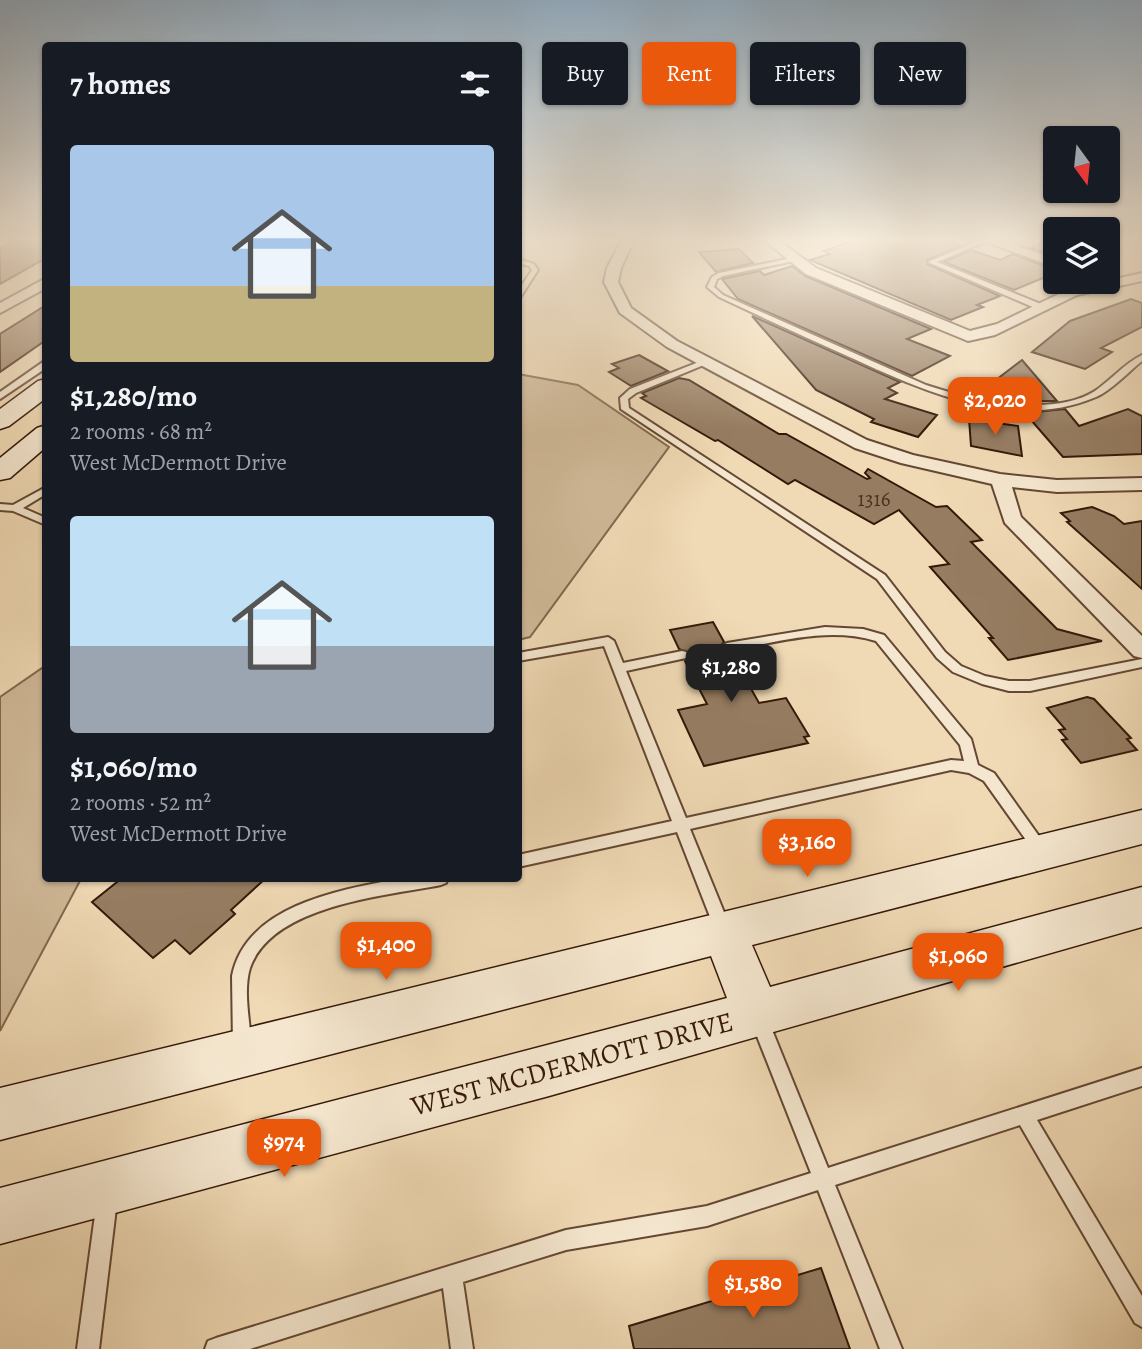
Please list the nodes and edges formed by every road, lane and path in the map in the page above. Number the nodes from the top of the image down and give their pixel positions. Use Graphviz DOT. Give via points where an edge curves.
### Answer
graph roads {
  1 [pos="621,303"];
  2 [pos="736,303"];
  3 [pos="885,303"];
  4 [pos="1031,303"];
  5 [pos="1046,303"];
  6 [pos="1038,306"];
  7 [pos="1142,356"];
  8 [pos="707,362"];
  9 [pos="42,367"];
  10 [pos="42,389"];
  11 [pos="0,396"];
  12 [pos="0,421"];
  13 [pos="42,436"];
  14 [pos="0,472"];
  15 [pos="1000,480"];
  16 [pos="1142,484"];
  17 [pos="42,492"];
  18 [pos="0,507"];
  19 [pos="15,508"];
  20 [pos="42,520"];
  21 [pos="727,647"];
  22 [pos="1142,650"];
  23 [pos="682,655"];
  24 [pos="522,656"];
  25 [pos="1142,663"];
  26 [pos="618,668"];
  27 [pos="972,768"];
  28 [pos="681,825"];
  29 [pos="1142,827"];
  30 [pos="1044,853"];
  31 [pos="522,860"];
  32 [pos="422,882"];
  33 [pos="1142,907"];
  34 [pos="725,934"];
  35 [pos="757,1014"];
  36 [pos="242,1053"];
  37 [pos="1142,1077"];
  38 [pos="0,1114"];
  39 [pos="1024,1115"];
  40 [pos="823,1179"];
  41 [pos="108,1187"];
  42 [pos="0,1216"];
  43 [pos="452,1276"];
  44 [pos="1142,1316"];
  45 [pos="88,1349"];
  46 [pos="216,1349"];
  47 [pos="462,1349"];
  48 [pos="891,1349"];
  1 -- 8 [label="street" via="650,330"];
  2 -- 7 [label="lane" via="923,387 998,406 1071,403 1096,394"];
  3 -- 6 [label="street" via="959,335 978,337 992,334"];
  4 -- 6 [label="lane"];
  5 -- 6 [label="street"];
  8 -- 15 [label="street" via="861,444"];
  8 -- 25 [label="lane" via="633,391 624,398 625,409 881,578 957,669 982,680 1019,686"];
  9 -- 11 [label="lane"];
  10 -- 12 [label="main road"];
  13 -- 14 [label="main road"];
  15 -- 16 [label="street" via="1058,486"];
  15 -- 22 [label="street" via="1012,519"];
  17 -- 19 [label="lane"];
  18 -- 19 [label="lane"];
  19 -- 20 [label="lane"];
  21 -- 27 [label="lane" via="838,631 880,638 966,743"];
  23 -- 26 [label="lane"];
  24 -- 26 [label="lane" via="608,641"];
  26 -- 28 [label="lane"];
  27 -- 28 [label="lane" via="951,765"];
  27 -- 30 [label="lane" via="989,777"];
  28 -- 31 [label="lane"];
  28 -- 34 [label="lane"];
  29 -- 30 [label="main road"];
  30 -- 34 [label="main road"];
  32 -- 36 [label="lane" via="313,907 284,917 267,932 242,968"];
  33 -- 35 [label="main road, WEST MCDERMOTT DRIVE"];
  34 -- 35 [label="main road"];
  34 -- 36 [label="main road"];
  35 -- 40 [label="lane"];
  35 -- 41 [label="main road, WEST MCDERMOTT DRIVE"];
  36 -- 38 [label="main road"];
  37 -- 39 [label="lane"];
  39 -- 40 [label="lane"];
  39 -- 44 [label="lane"];
  40 -- 43 [label="lane" via="707,1216 566,1240"];
  40 -- 48 [label="lane"];
  41 -- 42 [label="main road, WEST MCDERMOTT DRIVE"];
  41 -- 45 [label="lane"];
  43 -- 46 [label="lane"];
  43 -- 47 [label="lane"];
}
